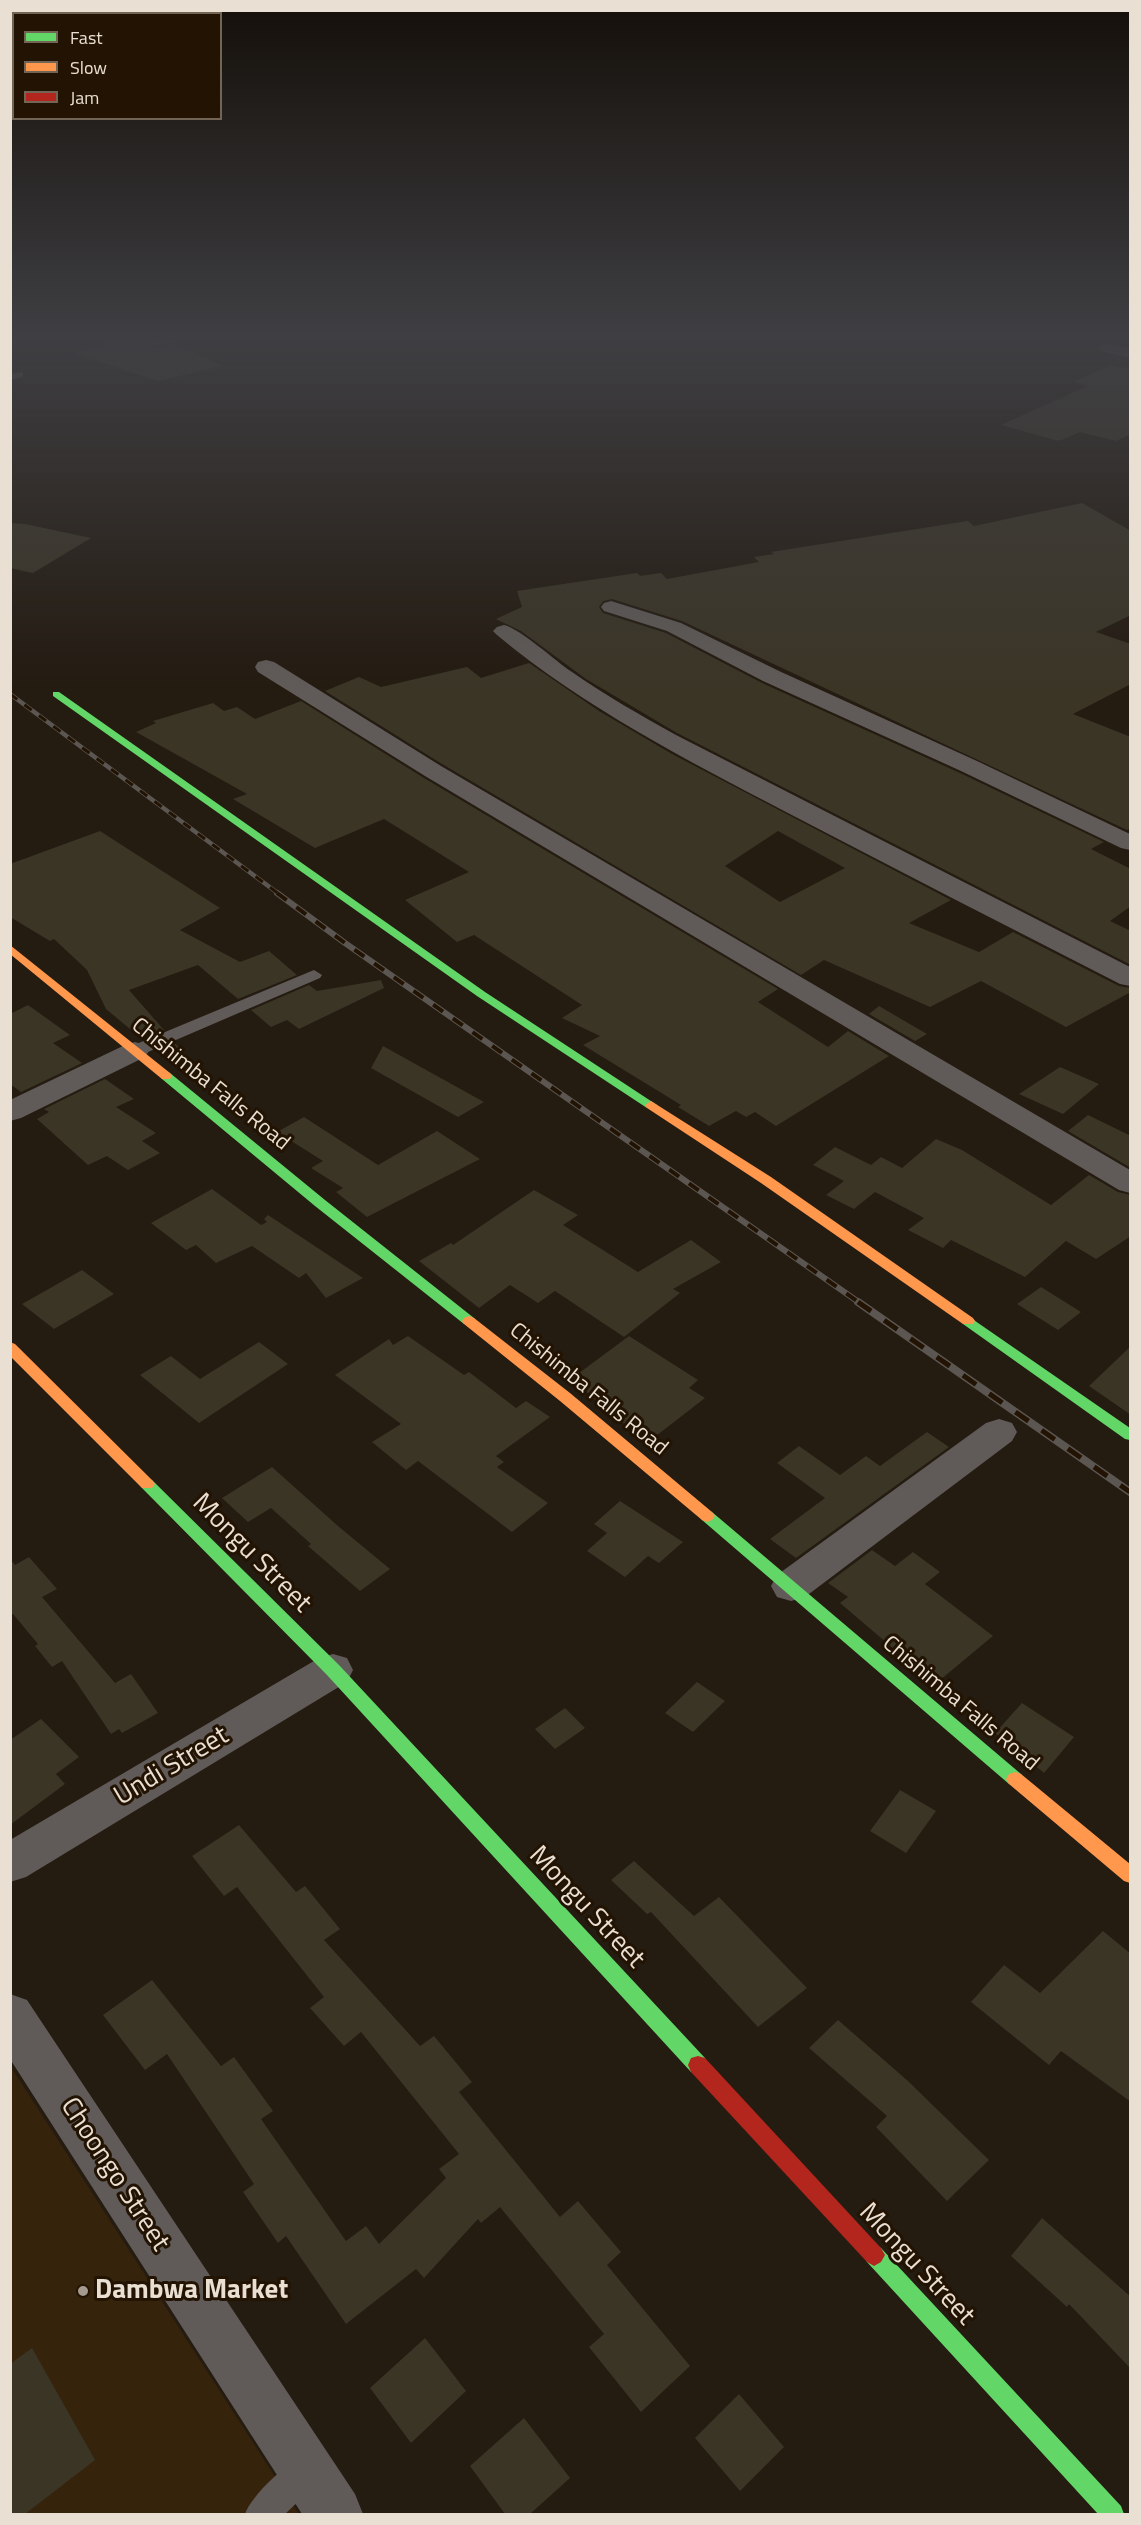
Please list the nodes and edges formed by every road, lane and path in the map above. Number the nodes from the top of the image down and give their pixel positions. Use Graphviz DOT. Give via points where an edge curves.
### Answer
graph roads {
  1 [pos="611,607"];
  2 [pos="504,631"];
  3 [pos="266,667"];
  4 [pos="56,694"];
  5 [pos="1131,843"];
  6 [pos="10,948"];
  7 [pos="314,975"];
  8 [pos="1131,978"];
  9 [pos="135,1051"];
  10 [pos="10,1112"];
  11 [pos="1131,1183"];
  12 [pos="10,1347"];
  13 [pos="999,1432"];
  14 [pos="1131,1435"];
  15 [pos="791,1586"];
  16 [pos="333,1670"];
  17 [pos="10,1863"];
  18 [pos="1131,1875"];
  19 [pos="10,2016"];
  20 [pos="306,2471"];
  21 [pos="262,2514"];
  22 [pos="335,2514"];
  23 [pos="1113,2514"];
  1 -- 5 [label="street" via="674,627"];
  2 -- 8 [label="street" via="586,690 683,748"];
  3 -- 11 [label="street" via="433,771"];
  4 -- 14 [label="street" via="481,994 766,1180"];
  6 -- 9 [label="street, Chishimba Falls Road"];
  7 -- 9 [label="lane"];
  9 -- 10 [label="street"];
  9 -- 15 [label="street, Chishimba Falls Road" via="565,1397"];
  12 -- 16 [label="street, Mongu Street"];
  13 -- 15 [label="street"];
  15 -- 18 [label="street, Chishimba Falls Road"];
  16 -- 17 [label="street, Undi Street"];
  16 -- 23 [label="street, Mongu Street"];
  19 -- 20 [label="street, Choongo Street"];
  20 -- 21 [label="lane"];
  20 -- 22 [label="street, Choongo Street"];
}
